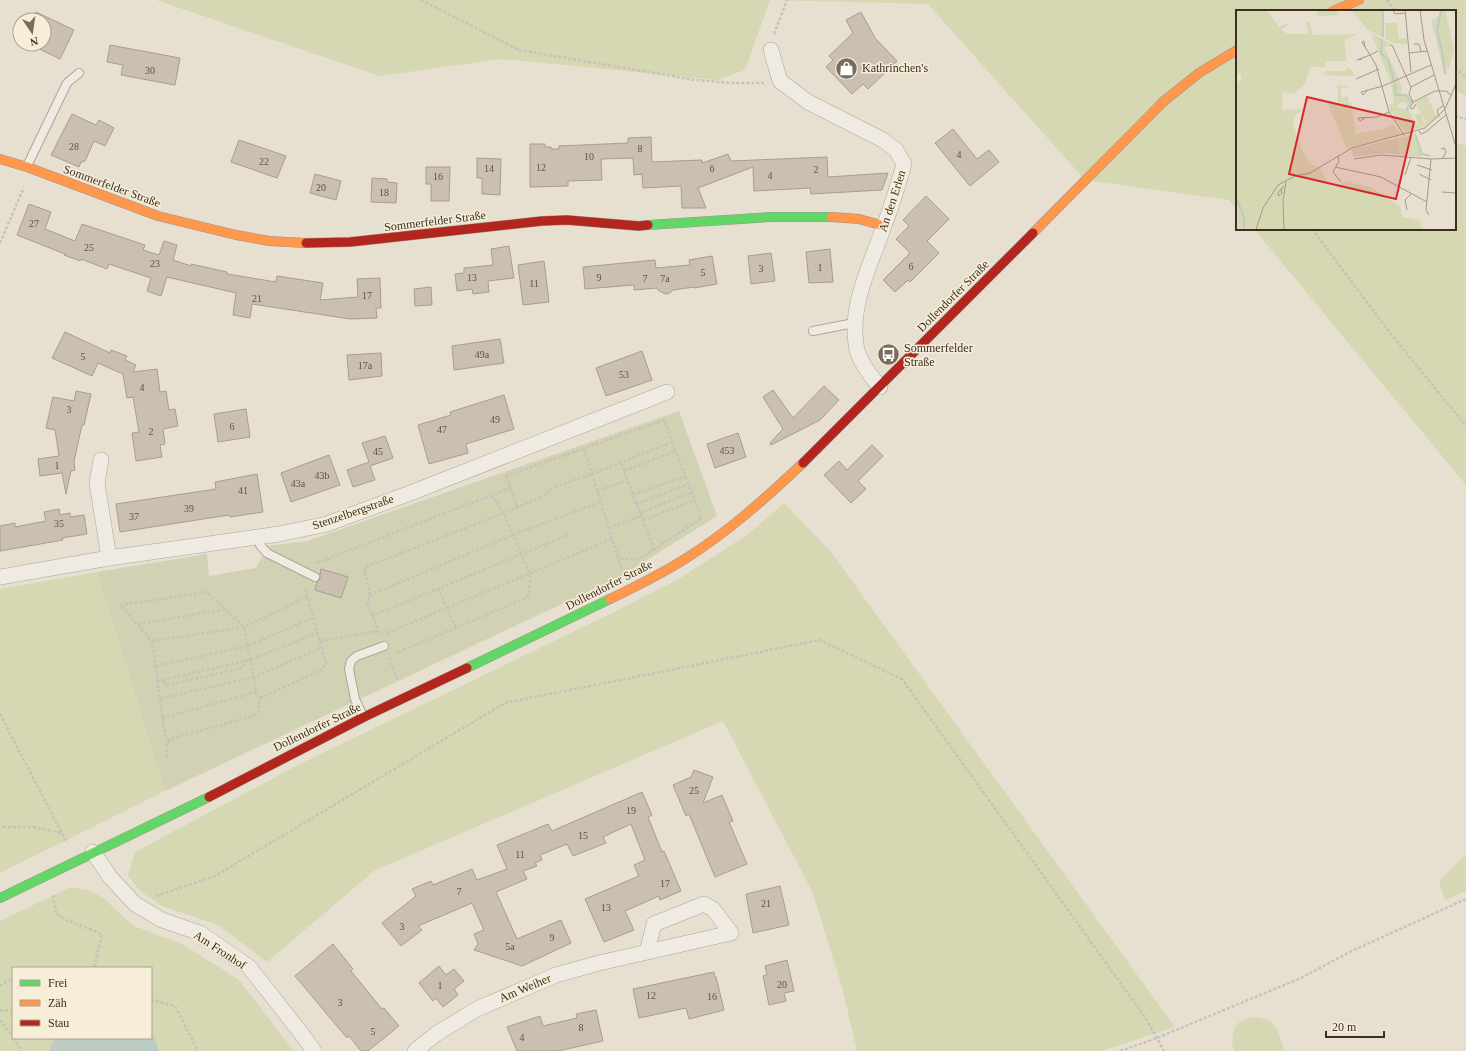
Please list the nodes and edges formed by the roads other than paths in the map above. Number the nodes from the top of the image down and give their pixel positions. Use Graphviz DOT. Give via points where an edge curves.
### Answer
graph roads {
  1 [pos="1359,0"];
  2 [pos="1336,10"];
  3 [pos="771,50"];
  4 [pos="1236,50"];
  5 [pos="79,73"];
  6 [pos="0,159"];
  7 [pos="29,168"];
  8 [pos="884,226"];
  9 [pos="854,323"];
  10 [pos="813,332"];
  11 [pos="880,387"];
  12 [pos="667,392"];
  13 [pos="100,460"];
  14 [pos="259,537"];
  15 [pos="109,558"];
  16 [pos="0,577"];
  17 [pos="315,577"];
  18 [pos="384,646"];
  19 [pos="364,717"];
  20 [pos="93,852"];
  21 [pos="0,898"];
  22 [pos="647,952"];
  23 [pos="314,1051"];
  24 [pos="415,1051"];
  1 -- 2 [label="main road"];
  3 -- 8 [label="street, An den Erlen" via="780,81 808,102 883,140 896,150 904,164"];
  4 -- 11 [label="main road, Dollendorfer Straße" via="1219,59 1164,101"];
  5 -- 7 [label="lane" via="68,83"];
  6 -- 7 [label="main road, Sommerfelder Straße"];
  7 -- 8 [label="main road, Sommerfelder Straße" via="158,216 269,241 350,242 566,220 639,226 770,217 834,217 859,219"];
  8 -- 9 [label="street, An den Erlen" via="860,296"];
  9 -- 10 [label="lane"];
  9 -- 11 [label="street, An den Erlen" via="856,346 872,379"];
  11 -- 19 [label="main road, Dollendorfer Straße" via="763,501 685,559 629,590"];
  12 -- 14 [label="street, Stenzelbergstraße" via="327,524"];
  13 -- 15 [label="street" via="97,483"];
  14 -- 15 [label="street, Stenzelbergstraße"];
  14 -- 17 [label="lane" via="260,545 267,553"];
  15 -- 16 [label="street, Stenzelbergstraße"];
  18 -- 19 [label="lane" via="357,656 351,661 349,669 355,699"];
  19 -- 20 [label="main road, Dollendorfer Straße" via="216,793"];
  20 -- 21 [label="main road, Dollendorfer Straße"];
  20 -- 23 [label="street, Am Fronhof" via="110,877 134,904 162,920 200,933 249,967"];
  22 -- 22 [label="street, Am Weiher" via="685,944 731,933 713,909 704,904 654,924"];
  22 -- 24 [label="street, Am Weiher" via="556,975 477,1009 436,1034"];
}
